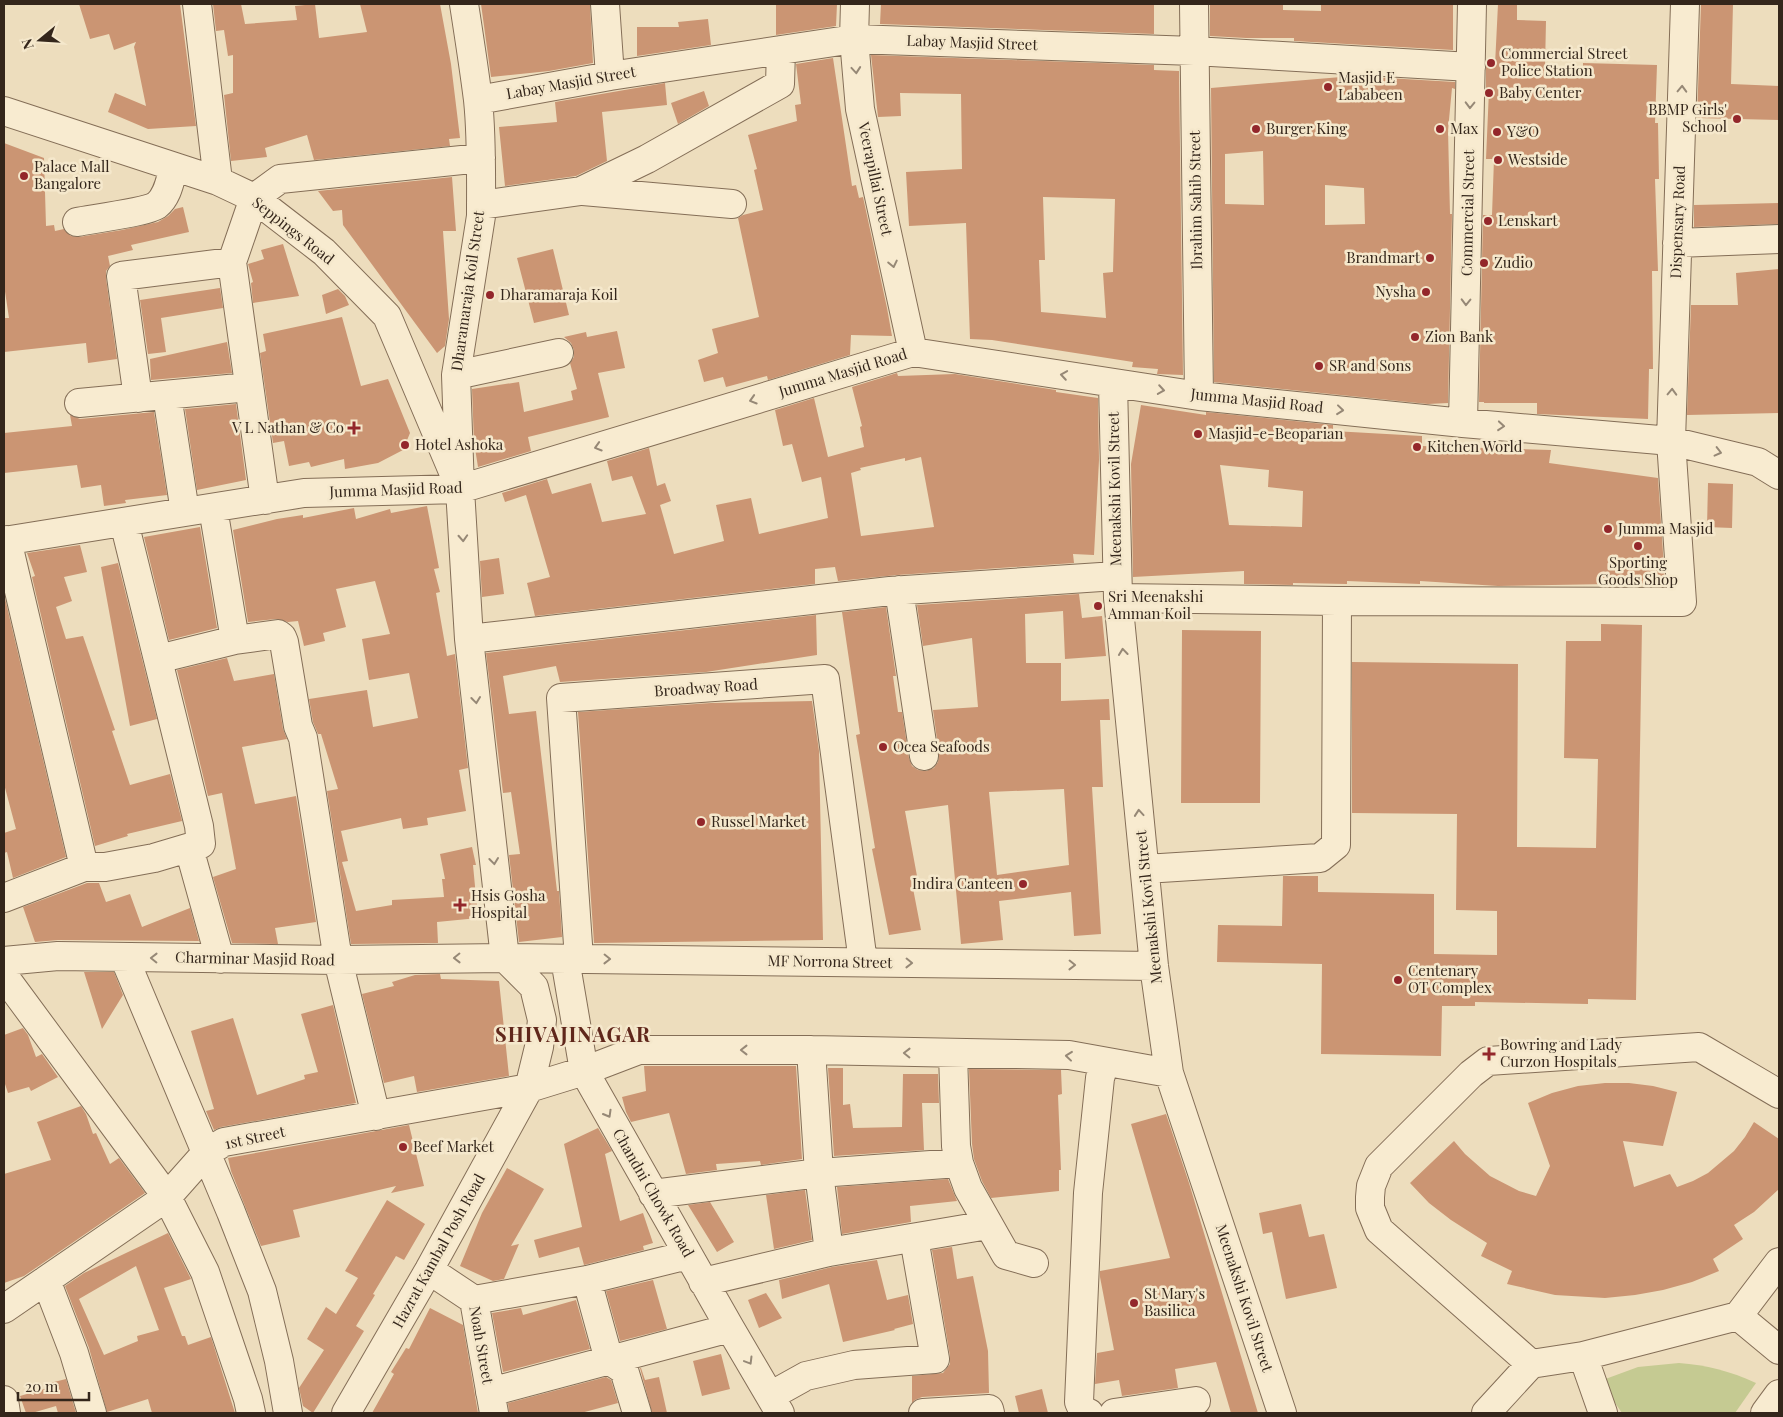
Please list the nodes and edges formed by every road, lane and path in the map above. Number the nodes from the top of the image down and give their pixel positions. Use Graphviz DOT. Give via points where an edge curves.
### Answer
graph roads {
  1 [pos="197,4"];
  2 [pos="464,4"];
  3 [pos="605,4"];
  4 [pos="854,4"];
  5 [pos="1194,4"];
  6 [pos="1472,4"];
  7 [pos="1685,4"];
  8 [pos="854,39"];
  9 [pos="781,50"];
  10 [pos="1194,51"];
  11 [pos="1471,67"];
  12 [pos="610,76"];
  13 [pos="478,100"];
  14 [pos="4,111"];
  15 [pos="481,158"];
  16 [pos="174,167"];
  17 [pos="218,180"];
  18 [pos="581,191"];
  19 [pos="254,198"];
  20 [pos="732,204"];
  21 [pos="481,205"];
  22 [pos="77,222"];
  23 [pos="1779,239"];
  24 [pos="1677,243"];
  25 [pos="232,262"];
  26 [pos="913,352"];
  27 [pos="560,353"];
  28 [pos="456,374"];
  29 [pos="1112,383"];
  30 [pos="249,387"];
  31 [pos="167,395"];
  32 [pos="1199,396"];
  33 [pos="138,398"];
  34 [pos="79,403"];
  35 [pos="1463,423"];
  36 [pos="1671,440"];
  37 [pos="1779,475"];
  38 [pos="460,489"];
  39 [pos="265,500"];
  40 [pos="213,508"];
  41 [pos="185,512"];
  42 [pos="124,522"];
  43 [pos="5,540"];
  44 [pos="1117,587"];
  45 [pos="899,590"];
  46 [pos="1337,601"];
  47 [pos="469,638"];
  48 [pos="235,640"];
  49 [pos="158,659"];
  50 [pos="924,756"];
  51 [pos="189,848"];
  52 [pos="84,867"];
  53 [pos="1145,869"];
  54 [pos="4,898"];
  55 [pos="124,957"];
  56 [pos="220,958"];
  57 [pos="506,958"];
  58 [pos="572,959"];
  59 [pos="338,960"];
  60 [pos="4,961"];
  61 [pos="863,962"];
  62 [pos="1154,966"];
  63 [pos="4,976"];
  64 [pos="811,1050"];
  65 [pos="953,1054"];
  66 [pos="1105,1062"];
  67 [pos="584,1072"];
  68 [pos="1169,1073"];
  69 [pos="529,1088"];
  70 [pos="1779,1094"];
  71 [pos="376,1116"];
  72 [pos="206,1153"];
  73 [pos="959,1163"];
  74 [pos="819,1173"];
  75 [pos="653,1194"];
  76 [pos="167,1197"];
  77 [pos="988,1225"];
  78 [pos="914,1238"];
  79 [pos="829,1252"];
  80 [pos="688,1256"];
  81 [pos="1779,1262"];
  82 [pos="1034,1263"];
  83 [pos="428,1270"];
  84 [pos="46,1280"];
  85 [pos="587,1280"];
  86 [pos="703,1282"];
  87 [pos="474,1300"];
  88 [pos="4,1309"];
  89 [pos="1738,1316"];
  90 [pos="730,1328"];
  91 [pos="1779,1350"];
  92 [pos="1583,1356"];
  93 [pos="610,1360"];
  94 [pos="1531,1364"];
  95 [pos="1779,1394"];
  96 [pos="4,1400"];
  97 [pos="492,1403"];
  98 [pos="775,1405"];
  99 [pos="1196,1409"];
  100 [pos="6,1413"];
  101 [pos="92,1413"];
  102 [pos="251,1413"];
  103 [pos="288,1413"];
  104 [pos="346,1413"];
  105 [pos="637,1413"];
  106 [pos="923,1413"];
  107 [pos="990,1413"];
  108 [pos="1089,1413"];
  109 [pos="1114,1413"];
  110 [pos="1282,1413"];
  111 [pos="1486,1413"];
  112 [pos="1603,1413"];
  113 [pos="1765,1413"];
  1 -- 17 [label="street"];
  2 -- 13 [label="street, Dharamaraja Koil Street"];
  3 -- 12 [label="street"];
  4 -- 8 [label="street, Veerapillai Street"];
  5 -- 10 [label="street, Ibrahim Sahib Street"];
  6 -- 11 [label="street, Commercial Street"];
  24 -- 7 [label="street, Dispensary Road, one-way"];
  8 -- 9 [label="street, Labay Masjid Street"];
  8 -- 10 [label="street, Labay Masjid Street"];
  8 -- 26 [label="street, Veerapillai Street, one-way" via="860,109"];
  9 -- 12 [label="street, Labay Masjid Street"];
  9 -- 18 [label="street" via="780,84 647,159"];
  10 -- 11 [label="street, Labay Masjid Street"];
  10 -- 32 [label="street, Ibrahim Sahib Street"];
  11 -- 35 [label="street, Commercial Street, one-way"];
  12 -- 13 [label="street, Labay Masjid Street"];
  13 -- 15 [label="street, Dharamaraja Koil Street"];
  14 -- 16 [label="street, Seppings Road"];
  15 -- 19 [label="street" via="280,179"];
  15 -- 21 [label="street, Dharamaraja Koil Street"];
  16 -- 17 [label="street, Seppings Road"];
  16 -- 22 [label="street" via="166,193 156,205"];
  17 -- 19 [label="street, Seppings Road"];
  18 -- 20 [label="street"];
  18 -- 21 [label="street"];
  19 -- 25 [label="street"];
  19 -- 38 [label="street, Seppings Road" via="324,252 387,316"];
  21 -- 28 [label="street, Dharamaraja Koil Street"];
  23 -- 24 [label="street"];
  36 -- 24 [label="street, Dispensary Road, one-way"];
  25 -- 30 [label="street"];
  25 -- 33 [label="street" via="121,276"];
  29 -- 26 [label="street, Jumma Masjid Road, one-way"];
  26 -- 38 [label="street, Jumma Masjid Road, one-way"];
  27 -- 28 [label="street"];
  28 -- 38 [label="street, Dharamaraja Koil Street"];
  29 -- 32 [label="street, Jumma Masjid Road, one-way"];
  29 -- 44 [label="street, Meenakshi Kovil Street"];
  30 -- 31 [label="street"];
  30 -- 39 [label="street"];
  31 -- 33 [label="street"];
  31 -- 41 [label="street"];
  32 -- 35 [label="street, Jumma Masjid Road, one-way"];
  33 -- 34 [label="street"];
  35 -- 36 [label="street, Jumma Masjid Road, one-way"];
  36 -- 37 [label="street, Jumma Masjid Road, one-way" via="1758,462"];
  36 -- 46 [label="street, Dispensary Road" via="1682,602"];
  38 -- 39 [label="street, Jumma Masjid Road" via="304,493"];
  38 -- 47 [label="street, Dharamaraja Koil Street, one-way"];
  39 -- 40 [label="street, Jumma Masjid Road"];
  40 -- 41 [label="street, Jumma Masjid Road"];
  40 -- 48 [label="street"];
  41 -- 42 [label="street, Jumma Masjid Road"];
  42 -- 43 [label="street, Jumma Masjid Road"];
  42 -- 49 [label="street"];
  43 -- 52 [label="street"];
  44 -- 45 [label="street"];
  44 -- 46 [label="street"];
  53 -- 44 [label="street, Meenakshi Kovil Street, one-way"];
  45 -- 47 [label="street"];
  45 -- 50 [label="street"];
  46 -- 53 [label="street" via="1336,845 1320,858"];
  47 -- 57 [label="street, Dharamaraja Koil Street, one-way"];
  48 -- 49 [label="street"];
  48 -- 59 [label="street" via="278,634 284,642 298,726 303,738"];
  49 -- 51 [label="street" via="199,826 201,844"];
  51 -- 52 [label="street" via="154,858 104,867"];
  51 -- 56 [label="street"];
  52 -- 54 [label="street"];
  53 -- 62 [label="street, Meenakshi Kovil Street"];
  56 -- 55 [label="street, Charminar Masjid Road, one-way"];
  55 -- 60 [label="street, Charminar Masjid Road" via="58,956"];
  55 -- 72 [label="street"];
  56 -- 59 [label="street, Charminar Masjid Road"];
  57 -- 58 [label="street, MF Norrona Street"];
  57 -- 59 [label="street, Charminar Masjid Road, one-way"];
  57 -- 69 [label="street, Hazrat Kambal Posh Road" via="534,987 542,1020"];
  58 -- 61 [label="street, MF Norrona Street, one-way"];
  58 -- 61 [label="street, Broadway Road" via="561,698 825,679"];
  58 -- 67 [label="street, Chandni Chowk Road"];
  59 -- 71 [label="street"];
  61 -- 62 [label="street, MF Norrona Street, one-way"];
  62 -- 68 [label="street, Meenakshi Kovil Street"];
  63 -- 76 [label="street"];
  65 -- 64 [label="street, one-way"];
  64 -- 67 [label="street, one-way" via="638,1050"];
  64 -- 74 [label="street"];
  66 -- 65 [label="street, one-way" via="1069,1055"];
  65 -- 73 [label="street"];
  66 -- 68 [label="street"];
  66 -- 108 [label="street" via="1100,1078 1088,1193 1079,1402 1083,1411"];
  67 -- 69 [label="street"];
  67 -- 75 [label="street, Chandni Chowk Road, one-way"];
  68 -- 110 [label="street, Meenakshi Kovil Street"];
  69 -- 71 [label="street, 1st Street"];
  69 -- 83 [label="street, Hazrat Kambal Posh Road"];
  70 -- 94 [label="street" via="1699,1047 1488,1062 1471,1074 1379,1166 1371,1186 1370,1208 1379,1230"];
  71 -- 72 [label="street, 1st Street" via="224,1142"];
  72 -- 76 [label="street, 1st Street"];
  72 -- 103 [label="street" via="262,1291"];
  73 -- 74 [label="street"];
  73 -- 77 [label="street"];
  74 -- 75 [label="street"];
  74 -- 79 [label="street"];
  75 -- 80 [label="street, Chandni Chowk Road"];
  76 -- 84 [label="street, 1st Street"];
  76 -- 102 [label="street" via="205,1272"];
  77 -- 78 [label="street"];
  77 -- 82 [label="street" via="1006,1255"];
  78 -- 79 [label="street"];
  78 -- 98 [label="street" via="935,1358 854,1365 806,1376"];
  79 -- 86 [label="street"];
  80 -- 85 [label="street"];
  80 -- 86 [label="street, Chandni Chowk Road"];
  81 -- 89 [label="street"];
  83 -- 87 [label="street, Noah Street"];
  83 -- 104 [label="street, Hazrat Kambal Posh Road"];
  84 -- 88 [label="street, 1st Street"];
  84 -- 101 [label="street" via="74,1353"];
  85 -- 87 [label="street"];
  85 -- 93 [label="street"];
  86 -- 90 [label="street, Chandni Chowk Road"];
  87 -- 97 [label="street, Noah Street"];
  89 -- 91 [label="street"];
  89 -- 92 [label="street"];
  90 -- 93 [label="street"];
  90 -- 98 [label="street, Chandni Chowk Road, one-way"];
  92 -- 94 [label="street"];
  92 -- 112 [label="street"];
  93 -- 97 [label="street"];
  93 -- 105 [label="street" via="624,1370"];
  94 -- 111 [label="street"];
  95 -- 113 [label="street"];
  96 -- 100 [label="street"];
  99 -- 109 [label="street"];
  106 -- 107 [label="street" via="989,1409"];
}
